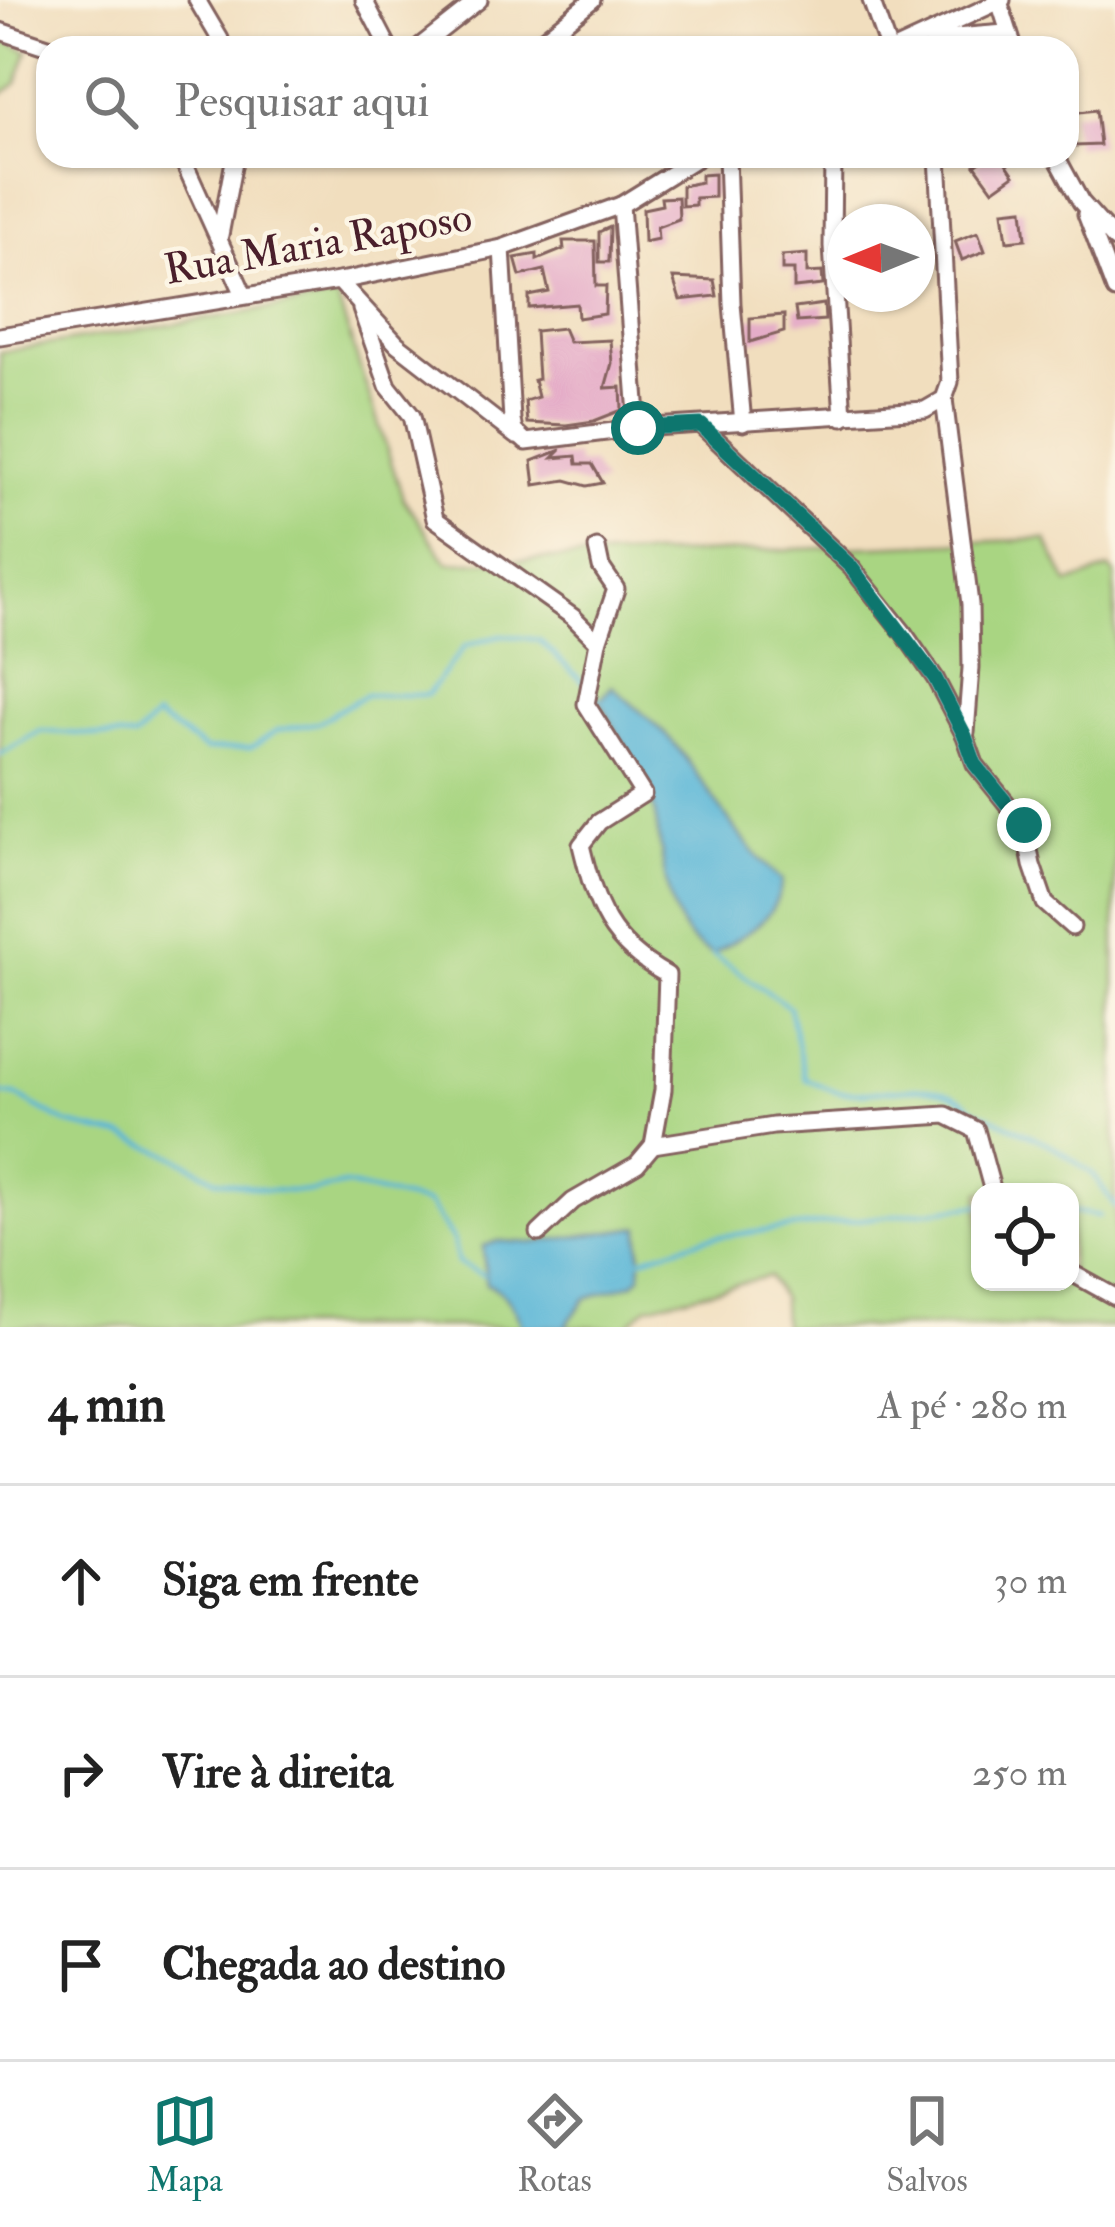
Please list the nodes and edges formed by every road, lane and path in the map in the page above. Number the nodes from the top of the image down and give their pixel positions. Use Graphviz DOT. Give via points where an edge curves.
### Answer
graph roads {
  1 [pos="197,0"];
  2 [pos="364,0"];
  3 [pos="479,0"];
  4 [pos="592,0"];
  5 [pos="872,0"];
  6 [pos="1001,1"];
  7 [pos="0,32"];
  8 [pos="218,36"];
  9 [pos="383,36"];
  10 [pos="433,36"];
  11 [pos="547,36"];
  12 [pos="884,36"];
  13 [pos="937,36"];
  14 [pos="1004,36"];
  15 [pos="36,43"];
  16 [pos="187,168"];
  17 [pos="233,168"];
  18 [pos="681,168"];
  19 [pos="727,168"];
  20 [pos="833,168"];
  21 [pos="939,168"];
  22 [pos="1063,168"];
  23 [pos="621,205"];
  24 [pos="1084,206"];
  25 [pos="219,238"];
  26 [pos="1115,240"];
  27 [pos="502,248"];
  28 [pos="338,280"];
  29 [pos="1115,290"];
  30 [pos="244,295"];
  31 [pos="361,309"];
  32 [pos="0,337"];
  33 [pos="944,399"];
  34 [pos="843,417"];
  35 [pos="743,423"];
  36 [pos="701,425"];
  37 [pos="638,428"];
  38 [pos="520,439"];
  39 [pos="597,548"];
  40 [pos="598,642"];
  41 [pos="965,736"];
  42 [pos="1072,927"];
  43 [pos="653,1144"];
  44 [pos="991,1183"];
  45 [pos="539,1233"];
  46 [pos="1079,1277"];
  47 [pos="1115,1297"];
  1 -- 8 [label="street"];
  2 -- 9 [label="street"];
  3 -- 10 [label="street"];
  4 -- 11 [label="street"];
  5 -- 12 [label="street"];
  6 -- 13 [label="street"];
  6 -- 14 [label="street"];
  7 -- 15 [label="street"];
  16 -- 25 [label="street"];
  17 -- 25 [label="street"];
  18 -- 23 [label="street, Rua Maria Raposo"];
  19 -- 35 [label="street"];
  20 -- 34 [label="street"];
  21 -- 33 [label="street" via="950,364"];
  22 -- 24 [label="street"];
  23 -- 27 [label="street, Rua Maria Raposo"];
  23 -- 37 [label="street"];
  24 -- 26 [label="street"];
  24 -- 29 [label="street"];
  25 -- 30 [label="street"];
  27 -- 28 [label="street, Rua Maria Raposo"];
  27 -- 38 [label="street" via="512,420"];
  28 -- 30 [label="street, Rua Maria Raposo"];
  28 -- 31 [label="street"];
  30 -- 32 [label="street, Rua Maria Raposo"];
  31 -- 38 [label="street"];
  31 -- 40 [label="street" via="388,386 412,416 435,518"];
  33 -- 34 [label="street" via="925,410"];
  33 -- 41 [label="street" via="970,604"];
  34 -- 35 [label="street"];
  35 -- 36 [label="street"];
  36 -- 37 [label="street"];
  36 -- 41 [label="street" via="851,567 935,678"];
  37 -- 38 [label="street"];
  39 -- 40 [label="street" via="616,589"];
  40 -- 43 [label="street" via="586,704 643,794 598,822 581,845 595,902 635,958 667,976"];
  41 -- 42 [label="street" via="975,764 1024,825 1045,903"];
  43 -- 44 [label="street" via="772,1126 946,1115 976,1130"];
  43 -- 45 [label="street"];
  46 -- 47 [label="street"];
}
